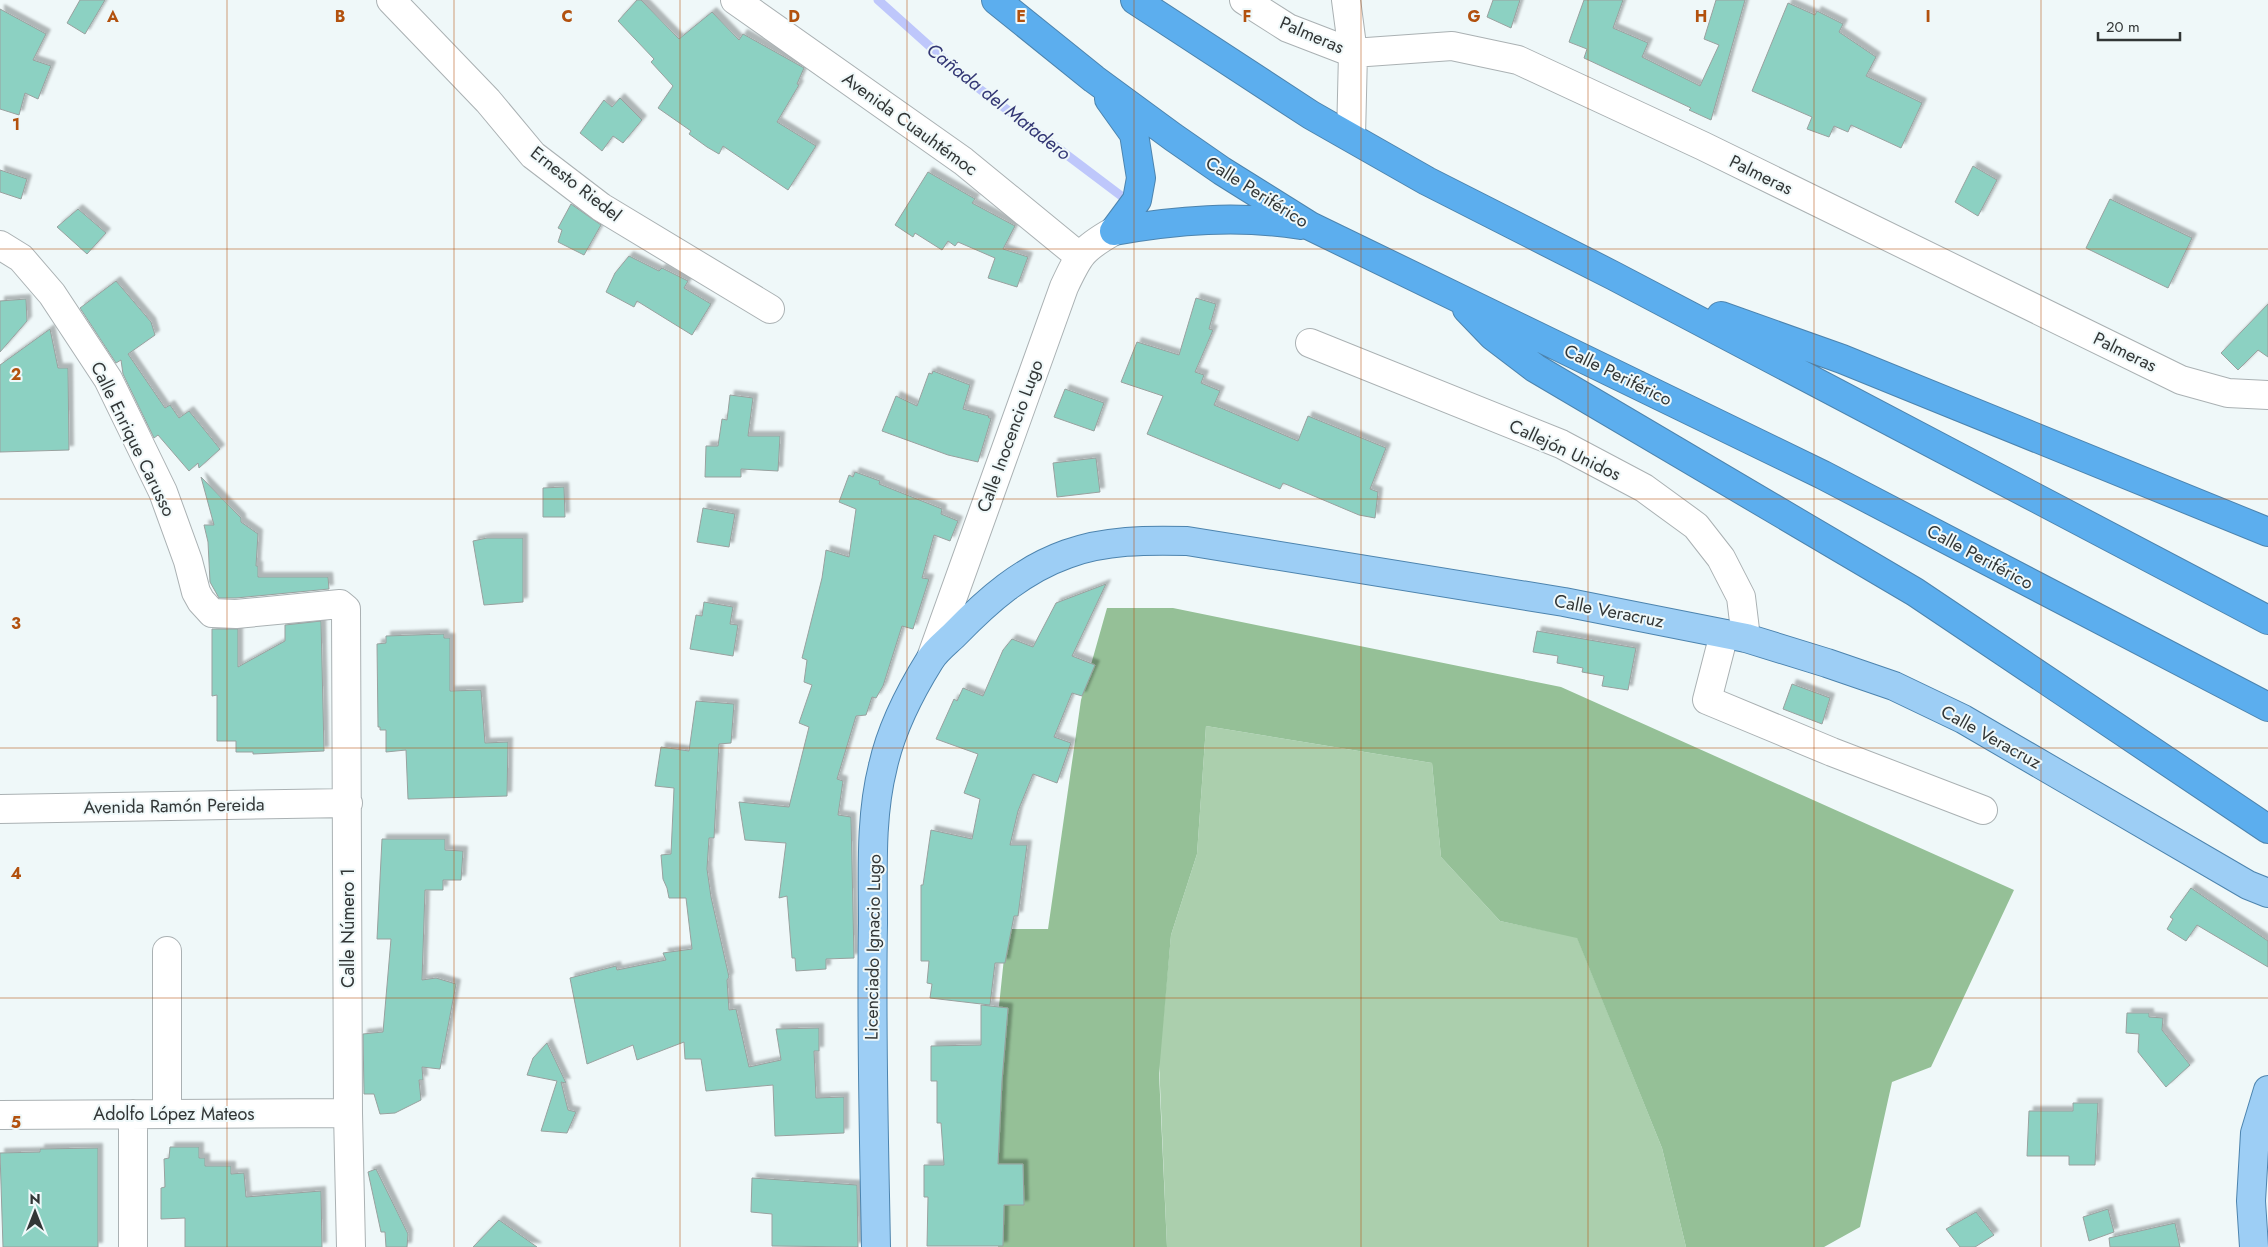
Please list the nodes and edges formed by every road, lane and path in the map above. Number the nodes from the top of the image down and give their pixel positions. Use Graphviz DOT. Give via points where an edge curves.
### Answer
graph roads {
  1 [pos="391,0"];
  2 [pos="735,0"];
  3 [pos="996,0"];
  4 [pos="1135,0"];
  5 [pos="1244,0"];
  6 [pos="1346,0"];
  7 [pos="1353,52"];
  8 [pos="1094,78"];
  9 [pos="1352,137"];
  10 [pos="1310,226"];
  11 [pos="1114,231"];
  12 [pos="0,245"];
  13 [pos="1079,256"];
  14 [pos="1614,276"];
  15 [pos="1451,294"];
  16 [pos="770,309"];
  17 [pos="1310,343"];
  18 [pos="2268,395"];
  19 [pos="2268,532"];
  20 [pos="346,609"];
  21 [pos="2268,620"];
  22 [pos="1735,636"];
  23 [pos="931,658"];
  24 [pos="2268,707"];
  25 [pos="348,803"];
  26 [pos="0,809"];
  27 [pos="1983,810"];
  28 [pos="2268,829"];
  29 [pos="2268,893"];
  30 [pos="167,951"];
  31 [pos="2268,1090"];
  32 [pos="348,1113"];
  33 [pos="133,1114"];
  34 [pos="166,1114"];
  35 [pos="0,1115"];
  36 [pos="133,1247"];
  37 [pos="351,1247"];
  38 [pos="876,1247"];
  39 [pos="2254,1247"];
  1 -- 16 [label="street, Ernesto Riedel" via="488,101 534,155 601,207"];
  2 -- 13 [label="street, Avenida Cuauhtémoc" via="963,161"];
  3 -- 8 [label="highway, Calle Periférico"];
  4 -- 9 [label="highway" via="1310,115"];
  5 -- 7 [label="street, Palmeras" via="1288,28"];
  6 -- 7 [label="street"];
  7 -- 9 [label="street"];
  7 -- 18 [label="street, Palmeras" via="1452,46 1518,60 1703,146 2181,380 2228,393"];
  8 -- 10 [label="highway, Calle Periférico" via="1222,171"];
  8 -- 11 [label="highway" via="1134,134 1139,155 1141,178 1137,200"];
  9 -- 14 [label="highway" via="1427,181"];
  10 -- 11 [label="highway" via="1271,220 1189,220"];
  10 -- 15 [label="highway, Calle Periférico"];
  11 -- 13 [label="street, Calle Inocencio Lugo"];
  12 -- 20 [label="street, Calle Enrique Carusso" via="22,258 52,294 108,379 163,492 196,592 212,613 236,614 340,604"];
  13 -- 23 [label="street, Calle Inocencio Lugo" via="1064,287"];
  14 -- 19 [label="highway" via="1842,359"];
  14 -- 21 [label="highway"];
  15 -- 24 [label="highway, Calle Periférico" via="1822,475"];
  15 -- 28 [label="highway" via="1493,336 1536,368 1915,592"];
  17 -- 22 [label="street, Callejón Unidos" via="1561,444 1644,488 1696,526 1721,558 1741,597"];
  20 -- 25 [label="street, Calle Número 1"];
  22 -- 23 [label="main road, Calle Veracruz" via="1564,602 1197,542 1145,540 1106,544 1068,554 1022,575 986,602"];
  22 -- 27 [label="street" via="1707,700"];
  22 -- 29 [label="main road, Calle Veracruz" via="1894,686 1963,719"];
  23 -- 38 [label="main road, Licenciado Ignacio Lugo" via="901,714 883,766 876,808 872,1002"];
  25 -- 26 [label="street, Avenida Ramón Pereida"];
  25 -- 32 [label="street, Calle Número 1"];
  30 -- 34 [label="street"];
  31 -- 39 [label="main road" via="2255,1133 2251,1201"];
  32 -- 34 [label="street, Adolfo López Mateos"];
  32 -- 37 [label="street, Calle Número 1"];
  33 -- 34 [label="street, Adolfo López Mateos"];
  33 -- 35 [label="street, Adolfo López Mateos"];
  33 -- 36 [label="street"];
}
